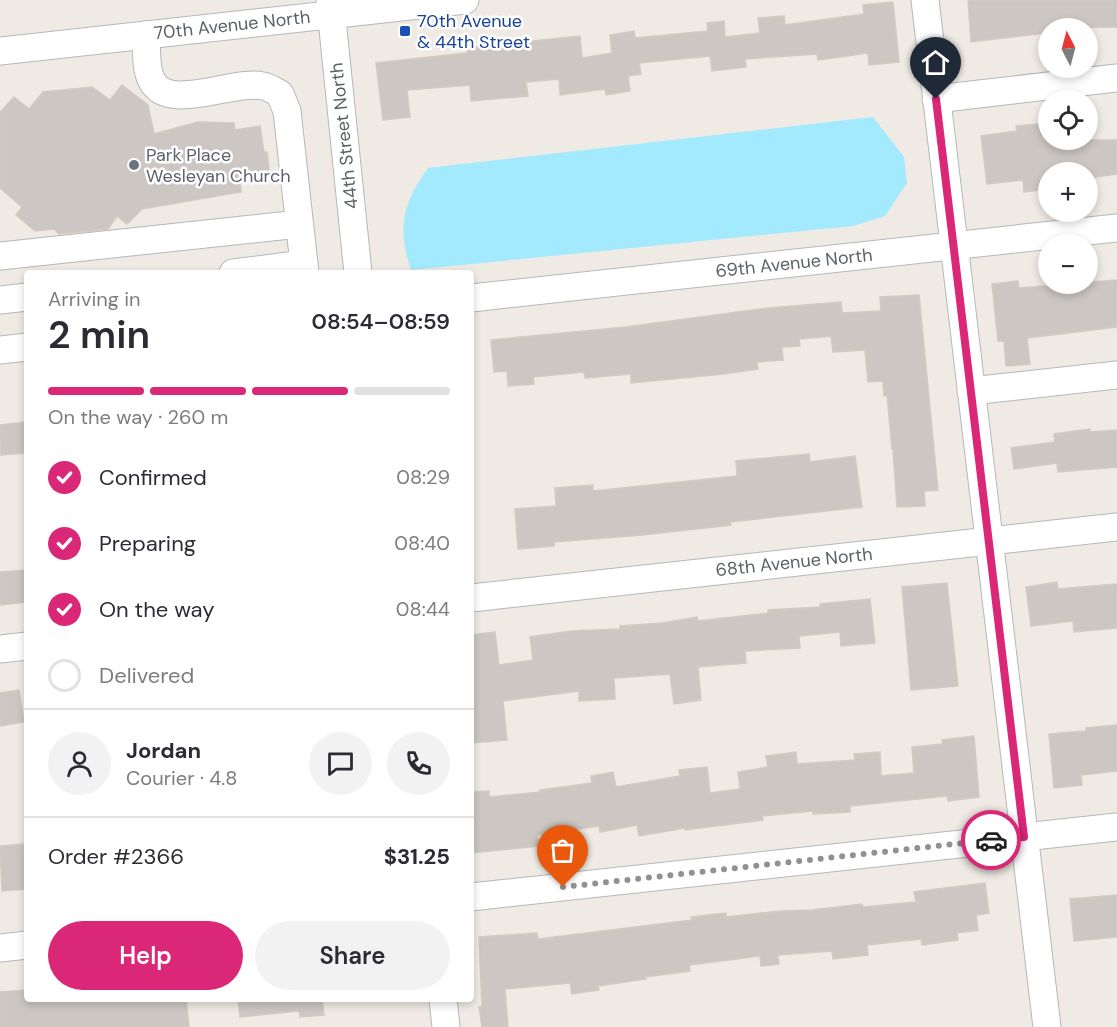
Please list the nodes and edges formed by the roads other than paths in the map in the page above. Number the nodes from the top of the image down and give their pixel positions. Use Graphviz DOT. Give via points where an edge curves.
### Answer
graph roads {
  1 [pos="465,0"];
  2 [pos="925,0"];
  3 [pos="331,7"];
  4 [pos="146,35"];
  5 [pos="0,51"];
  6 [pos="1117,78"];
  7 [pos="936,99"];
  8 [pos="299,224"];
  9 [pos="1117,228"];
  10 [pos="953,246"];
  11 [pos="0,256"];
  12 [pos="304,269"];
  13 [pos="286,270"];
  14 [pos="358,270"];
  15 [pos="24,297"];
  16 [pos="474,298"];
  17 [pos="0,300"];
  18 [pos="24,347"];
  19 [pos="0,350"];
  20 [pos="1117,375"];
  21 [pos="971,391"];
  22 [pos="1117,527"];
  23 [pos="989,541"];
  24 [pos="474,598"];
  25 [pos="24,646"];
  26 [pos="0,649"];
  27 [pos="1117,827"];
  28 [pos="1024,837"];
  29 [pos="474,897"];
  30 [pos="24,945"];
  31 [pos="0,948"];
  32 [pos="443,1002"];
  33 [pos="446,1027"];
  34 [pos="1047,1027"];
  1 -- 3 [label="street, 70th Avenue North"];
  2 -- 7 [label="street"];
  3 -- 4 [label="street, 70th Avenue North"];
  3 -- 14 [label="street, 44th Street North"];
  4 -- 5 [label="street, 70th Avenue North"];
  4 -- 8 [label="street" via="152,81 162,92 175,96 263,86 280,94 287,111"];
  6 -- 7 [label="street"];
  7 -- 10 [label="street"];
  8 -- 11 [label="street"];
  8 -- 12 [label="street"];
  9 -- 10 [label="street, 69th Avenue North"];
  10 -- 16 [label="street, 69th Avenue North"];
  10 -- 21 [label="street"];
  12 -- 13 [label="street"];
  15 -- 17 [label="street"];
  18 -- 19 [label="street"];
  20 -- 21 [label="street"];
  21 -- 23 [label="street"];
  22 -- 23 [label="street, 68th Avenue North"];
  23 -- 24 [label="street, 68th Avenue North"];
  23 -- 28 [label="street"];
  25 -- 26 [label="street"];
  27 -- 28 [label="street"];
  28 -- 29 [label="street"];
  28 -- 34 [label="street"];
  30 -- 31 [label="street"];
  32 -- 33 [label="street"];
}
